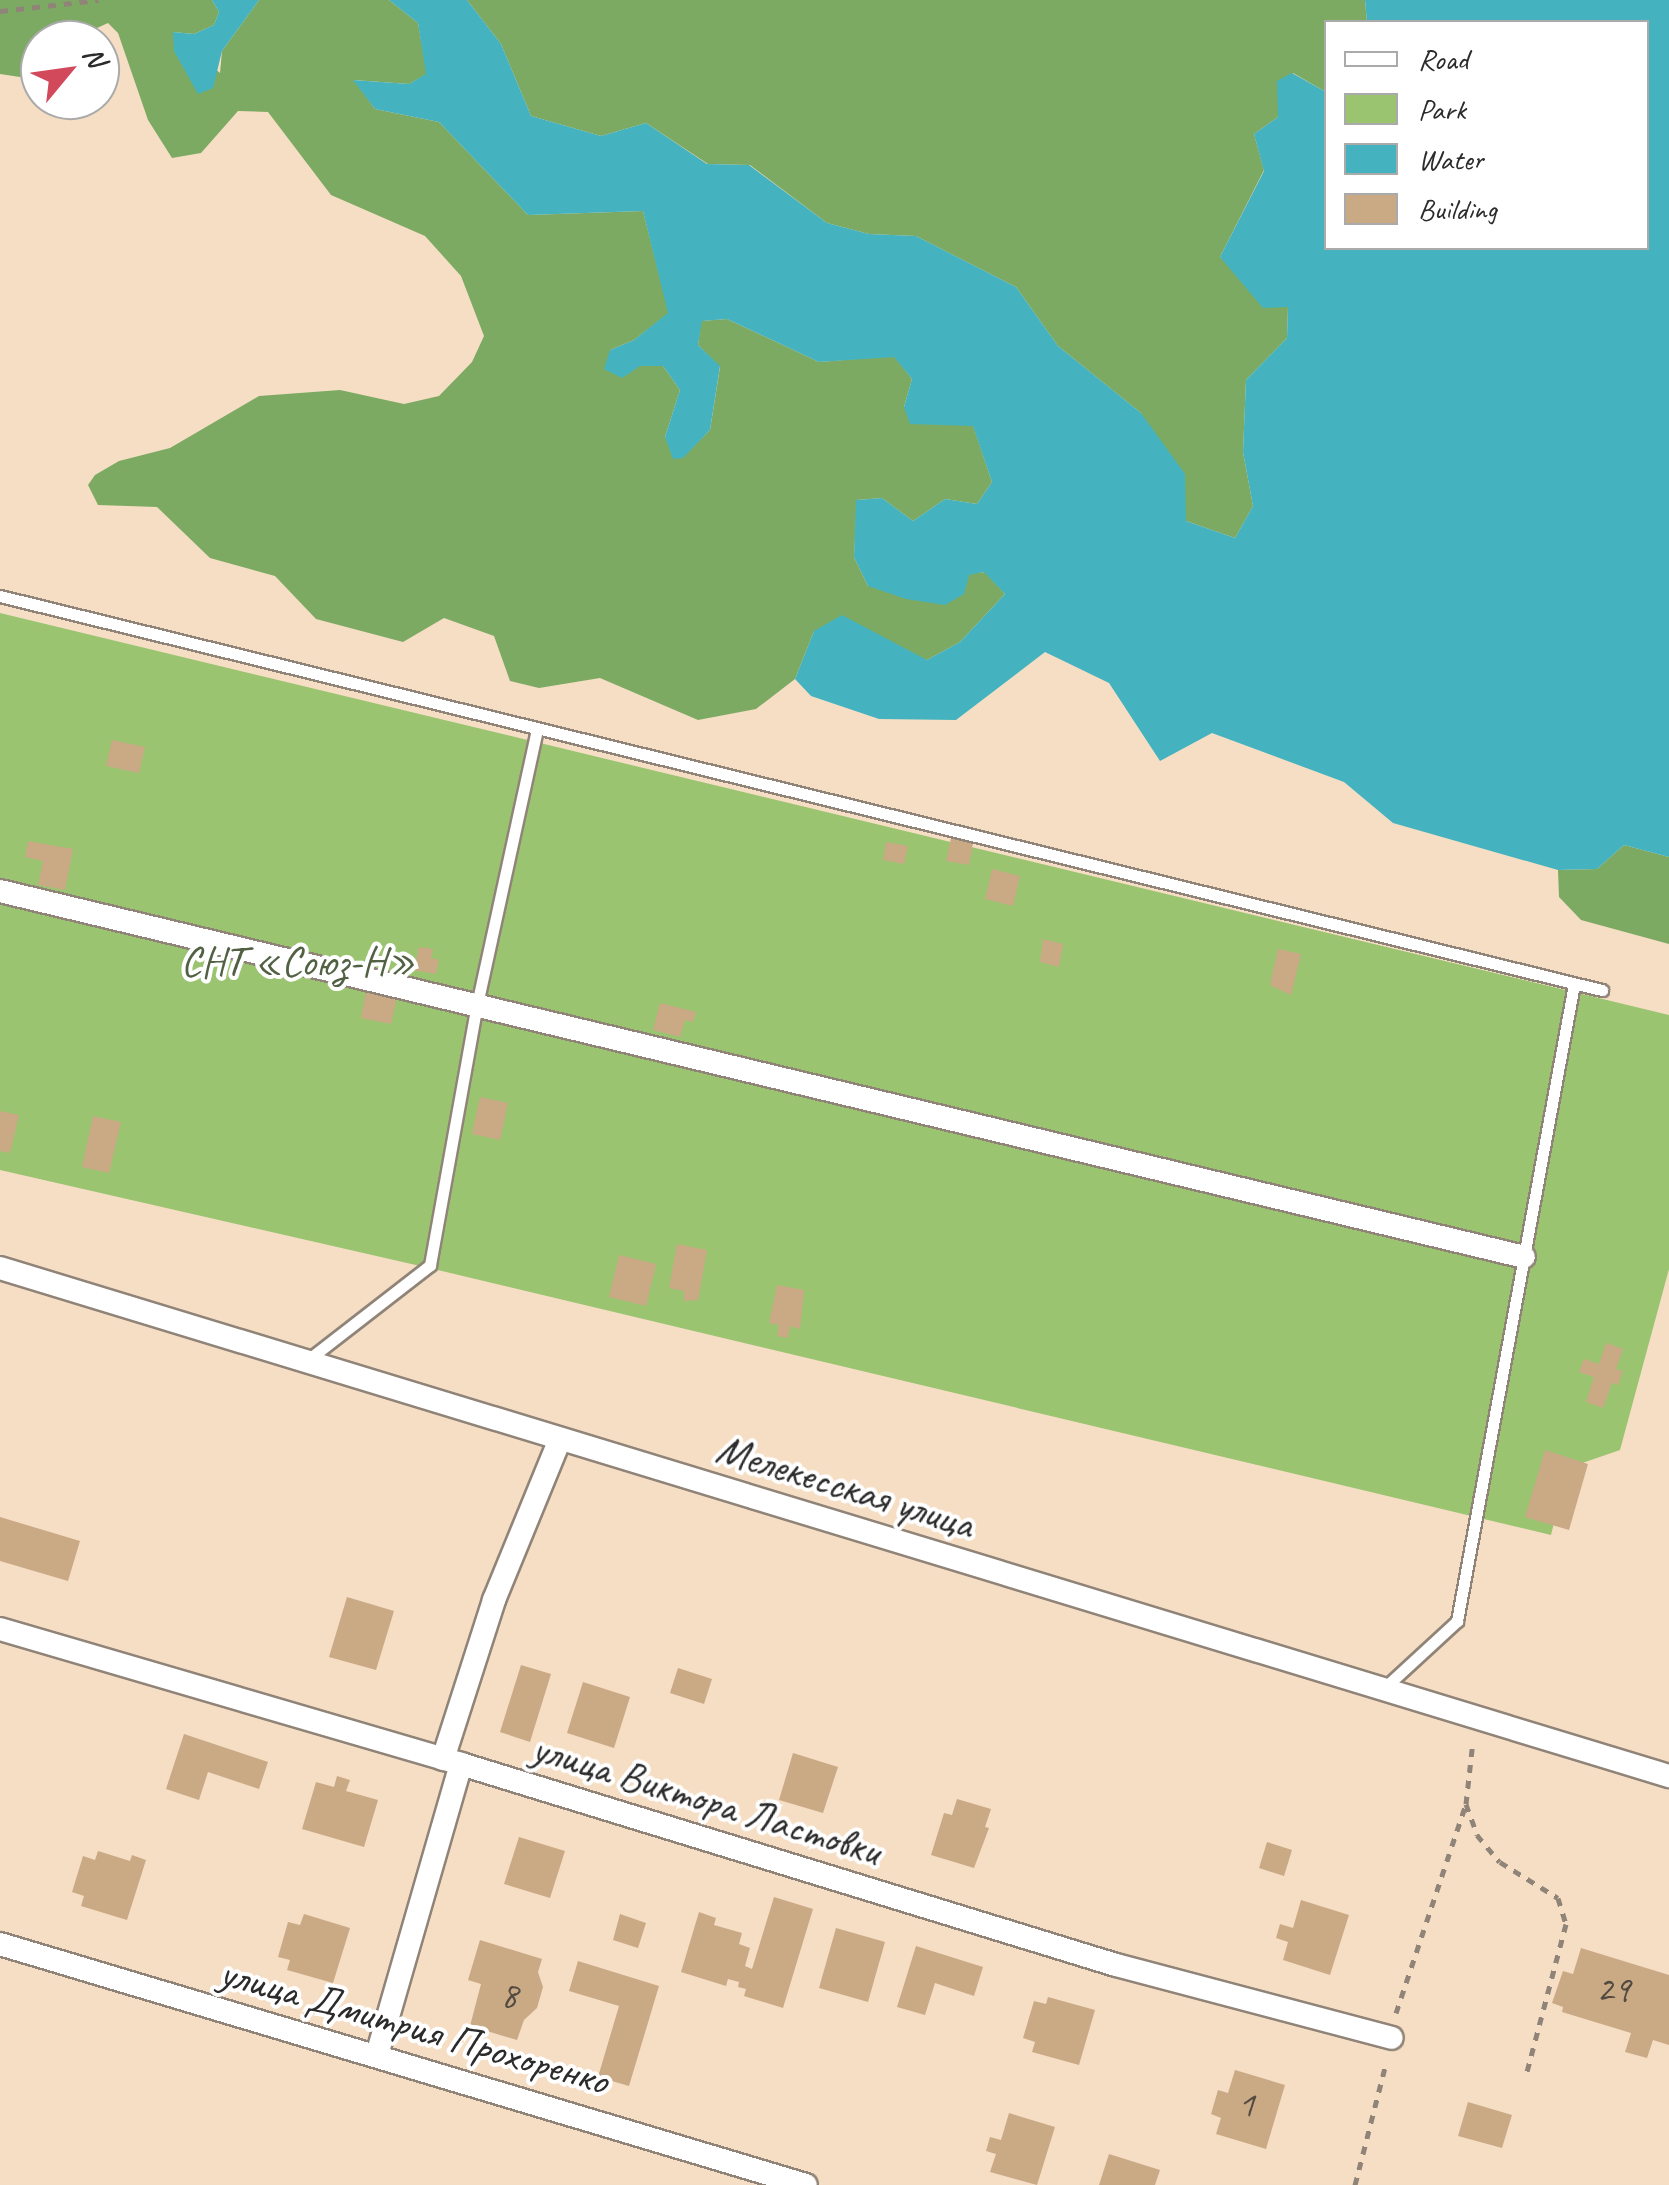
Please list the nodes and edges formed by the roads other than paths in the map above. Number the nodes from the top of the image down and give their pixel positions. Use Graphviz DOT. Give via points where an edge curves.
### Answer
graph roads {
  1 [pos="0,596"];
  2 [pos="537,729"];
  3 [pos="0,892"];
  4 [pos="1574,984"];
  5 [pos="1602,990"];
  6 [pos="476,1009"];
  7 [pos="1524,1257"];
  8 [pos="0,1268"];
  9 [pos="306,1362"];
  10 [pos="560,1439"];
  11 [pos="0,1629"];
  12 [pos="1382,1690"];
  13 [pos="452,1762"];
  14 [pos="1669,1776"];
  15 [pos="0,1944"];
  16 [pos="1392,2038"];
  17 [pos="376,2054"];
  18 [pos="806,2185"];
  1 -- 2 [label="lane"];
  2 -- 4 [label="lane"];
  2 -- 6 [label="lane"];
  3 -- 6 [label="street"];
  4 -- 5 [label="lane"];
  4 -- 7 [label="lane"];
  6 -- 7 [label="street"];
  6 -- 9 [label="lane" via="430,1265"];
  7 -- 12 [label="lane" via="1457,1622"];
  8 -- 9 [label="street, Мелекесская улица"];
  9 -- 10 [label="street, Мелекесская улица"];
  10 -- 12 [label="street, Мелекесская улица"];
  10 -- 13 [label="street" via="494,1600"];
  11 -- 13 [label="street, улица Виктора Ластовки"];
  12 -- 14 [label="street, Мелекесская улица"];
  13 -- 16 [label="street, улица Виктора Ластовки" via="1116,1966"];
  13 -- 17 [label="street"];
  15 -- 17 [label="street, улица Дмитрия Прохоренко"];
  17 -- 18 [label="street, улица Дмитрия Прохоренко"];
}
